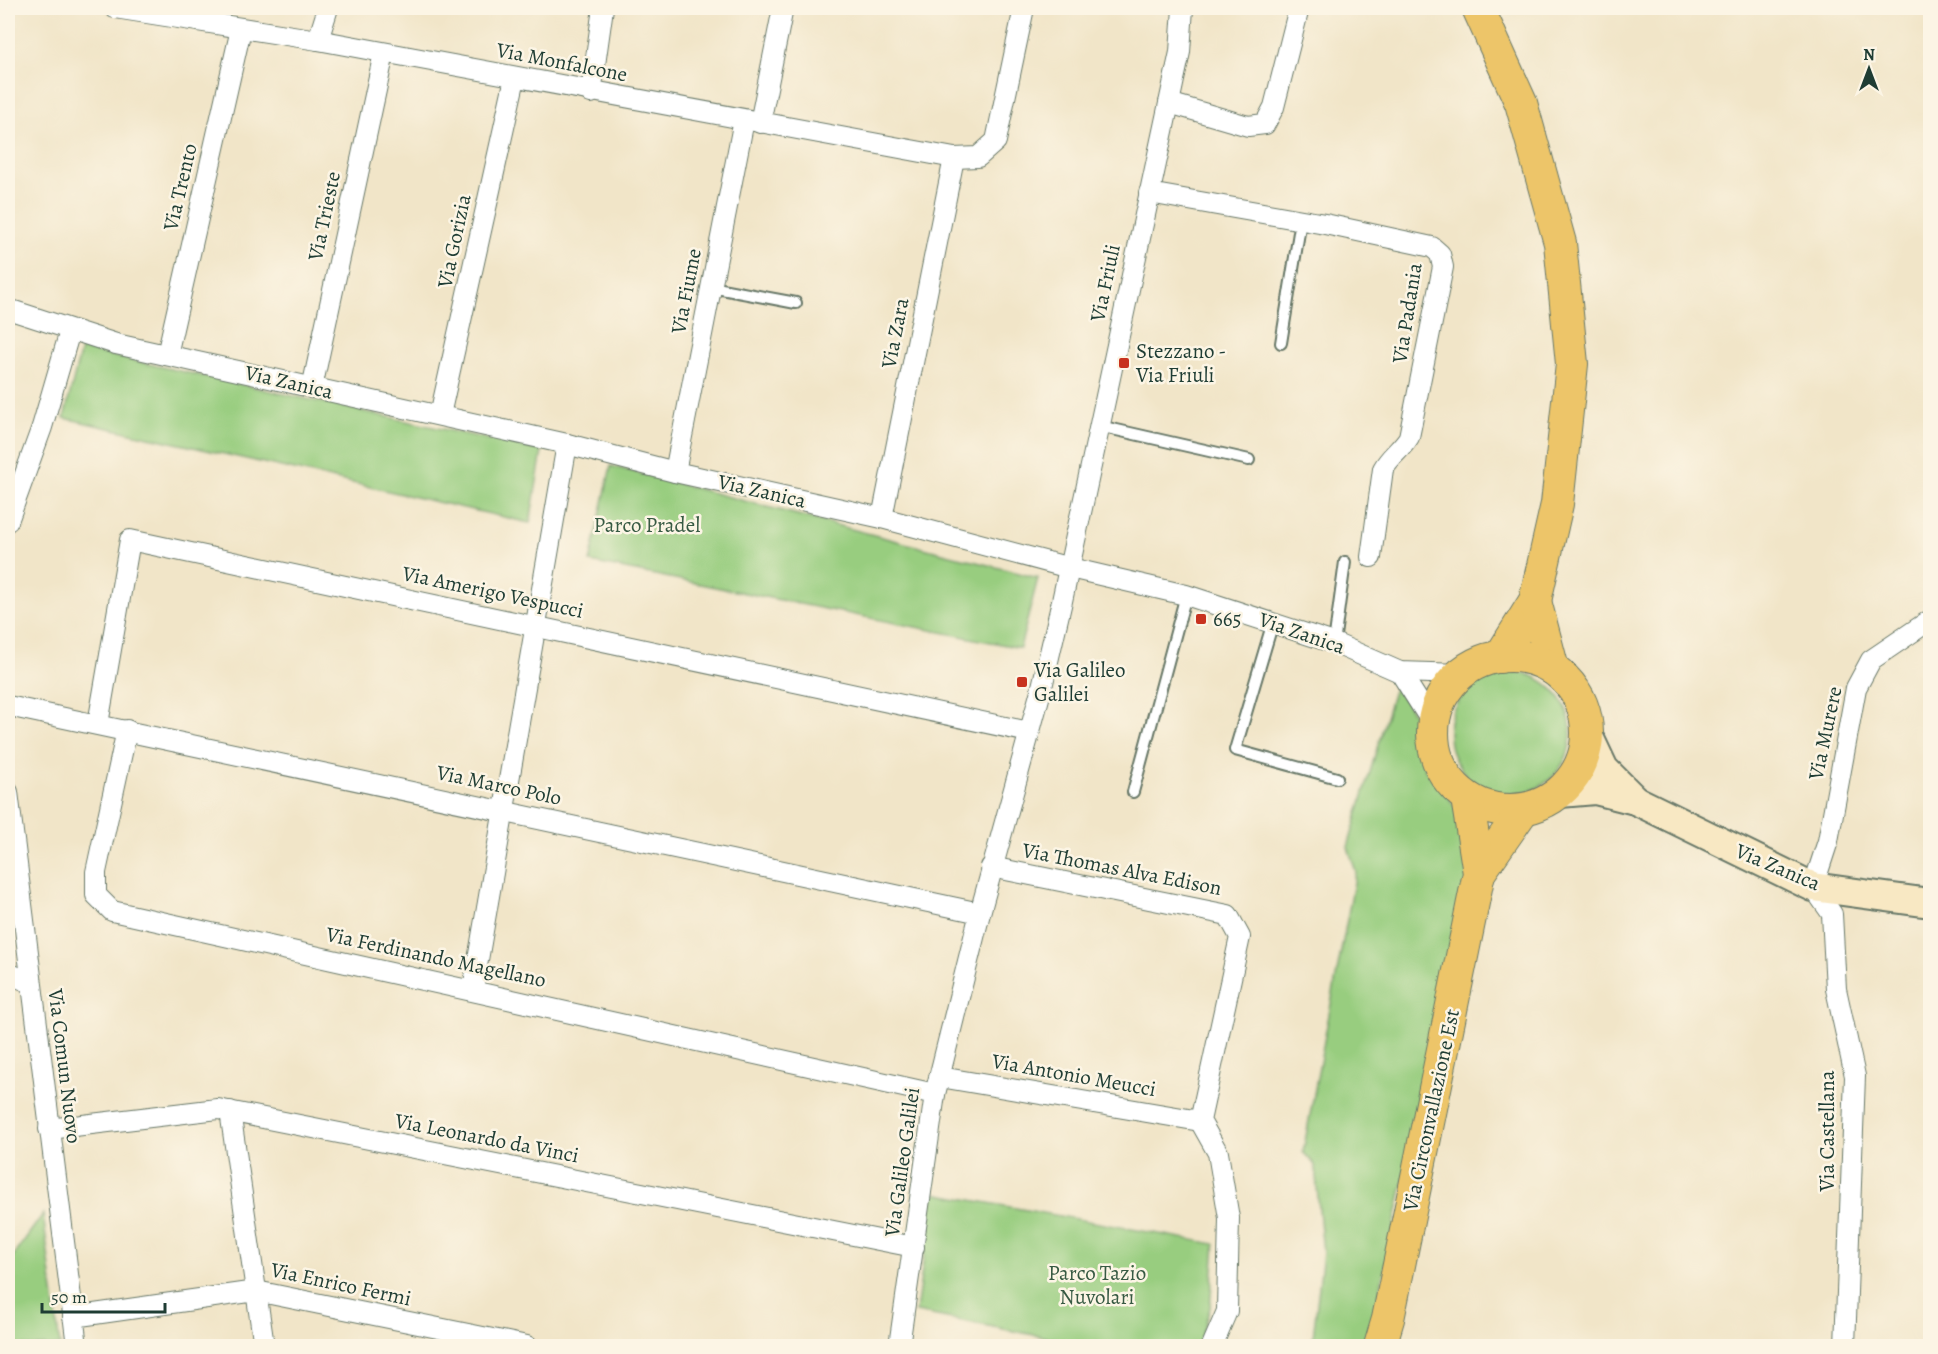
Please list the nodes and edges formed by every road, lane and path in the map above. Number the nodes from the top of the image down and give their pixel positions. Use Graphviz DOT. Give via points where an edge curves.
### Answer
graph roads {
  1 [pos="115,8"];
  2 [pos="328,8"];
  3 [pos="603,8"];
  4 [pos="783,8"];
  5 [pos="1024,8"];
  6 [pos="1183,8"];
  7 [pos="1299,8"];
  8 [pos="1478,8"];
  9 [pos="241,29"];
  10 [pos="318,40"];
  11 [pos="384,53"];
  12 [pos="514,78"];
  13 [pos="591,93"];
  14 [pos="1169,104"];
  15 [pos="752,122"];
  16 [pos="954,158"];
  17 [pos="1149,193"];
  18 [pos="1301,220"];
  19 [pos="711,287"];
  20 [pos="796,303"];
  21 [pos="8,309"];
  22 [pos="70,331"];
  23 [pos="1281,343"];
  24 [pos="166,355"];
  25 [pos="312,388"];
  26 [pos="440,415"];
  27 [pos="1099,426"];
  28 [pos="567,444"];
  29 [pos="1249,460"];
  30 [pos="675,472"];
  31 [pos="882,518"];
  32 [pos="8,521"];
  33 [pos="1371,557"];
  34 [pos="1345,562"];
  35 [pos="1070,568"];
  36 [pos="1186,595"];
  37 [pos="1535,601"];
  38 [pos="1930,620"];
  39 [pos="1273,622"];
  40 [pos="536,626"];
  41 [pos="1334,643"];
  42 [pos="1500,657"];
  43 [pos="1553,669"];
  44 [pos="1400,672"];
  45 [pos="1461,674"];
  46 [pos="8,706"];
  47 [pos="98,724"];
  48 [pos="1433,724"];
  49 [pos="127,730"];
  50 [pos="1029,732"];
  51 [pos="1588,735"];
  52 [pos="1337,778"];
  53 [pos="8,792"];
  54 [pos="1133,792"];
  55 [pos="1560,793"];
  56 [pos="1467,798"];
  57 [pos="1635,800"];
  58 [pos="1523,810"];
  59 [pos="504,811"];
  60 [pos="991,867"];
  61 [pos="1479,873"];
  62 [pos="1813,886"];
  63 [pos="14,891"];
  64 [pos="1930,903"];
  65 [pos="980,913"];
  66 [pos="27,955"];
  67 [pos="8,961"];
  68 [pos="8,973"];
  69 [pos="31,983"];
  70 [pos="473,989"];
  71 [pos="937,1085"];
  72 [pos="230,1111"];
  73 [pos="1200,1121"];
  74 [pos="49,1129"];
  75 [pos="914,1247"];
  76 [pos="256,1291"];
  77 [pos="73,1317"];
  78 [pos="77,1347"];
  79 [pos="264,1347"];
  80 [pos="527,1347"];
  81 [pos="899,1347"];
  82 [pos="1212,1347"];
  83 [pos="1380,1347"];
  84 [pos="1845,1347"];
  1 -- 9 [label="street, Via Monfalcone"];
  2 -- 10 [label="street"];
  3 -- 13 [label="street"];
  4 -- 15 [label="street, Via Fiume"];
  5 -- 16 [label="street, Via Monfalcone" via="996,141 978,157"];
  6 -- 14 [label="street, Via Friuli" via="1180,52"];
  7 -- 14 [label="street" via="1274,107 1265,124 1248,126"];
  8 -- 37 [label="main road" via="1521,103 1560,243 1572,364 1557,504"];
  9 -- 10 [label="street, Via Monfalcone"];
  9 -- 24 [label="street, Via Trento"];
  10 -- 11 [label="street, Via Monfalcone"];
  11 -- 12 [label="street, Via Monfalcone"];
  11 -- 25 [label="street, Via Trieste"];
  12 -- 13 [label="street, Via Monfalcone"];
  12 -- 26 [label="street, Via Gorizia"];
  13 -- 15 [label="street, Via Monfalcone"];
  14 -- 17 [label="street, Via Friuli"];
  15 -- 16 [label="street, Via Monfalcone"];
  15 -- 19 [label="street, Via Fiume"];
  16 -- 31 [label="street, Via Zara"];
  17 -- 18 [label="street, Via Padania"];
  17 -- 27 [label="street, Via Friuli"];
  18 -- 23 [label="lane"];
  18 -- 33 [label="street, Via Padania" via="1432,247 1440,254 1443,267 1409,437 1383,469"];
  19 -- 20 [label="lane"];
  19 -- 30 [label="street, Via Fiume"];
  21 -- 22 [label="street, Via Zanica"];
  22 -- 24 [label="street, Via Zanica"];
  22 -- 32 [label="street" via="42,427"];
  24 -- 25 [label="street, Via Zanica"];
  25 -- 26 [label="street, Via Zanica"];
  26 -- 28 [label="street, Via Zanica"];
  27 -- 29 [label="lane"];
  27 -- 35 [label="street, Via Friuli"];
  28 -- 30 [label="street, Via Zanica"];
  28 -- 40 [label="street"];
  30 -- 31 [label="street, Via Zanica"];
  31 -- 35 [label="street, Via Zanica"];
  34 -- 41 [label="lane"];
  35 -- 36 [label="street, Via Zanica"];
  35 -- 50 [label="street, Via Galileo Galilei"];
  36 -- 39 [label="street, Via Zanica"];
  36 -- 54 [label="lane"];
  37 -- 42 [label="main road"];
  37 -- 43 [label="main road"];
  38 -- 62 [label="street, Via Murere" via="1871,660 1856,688 1828,841"];
  39 -- 41 [label="street, Via Zanica"];
  39 -- 52 [label="lane" via="1235,750"];
  40 -- 47 [label="street, Via Amerigo Vespucci" via="130,540"];
  40 -- 50 [label="street, Via Amerigo Vespucci"];
  40 -- 59 [label="street"];
  41 -- 44 [label="street, Via Zanica"];
  42 -- 43 [label="main road" via="1528,658"];
  42 -- 45 [label="main road" via="1479,662"];
  43 -- 51 [label="main road" via="1576,694 1584,710"];
  44 -- 45 [label="street, Via Zanica"];
  44 -- 48 [label="street"];
  45 -- 48 [label="main road" via="1442,696"];
  46 -- 47 [label="street, Via Marco Polo"];
  47 -- 49 [label="street, Via Marco Polo"];
  48 -- 56 [label="main road" via="1440,766 1451,784"];
  49 -- 59 [label="street, Via Marco Polo"];
  49 -- 70 [label="street, Via Ferdinando Magellano" via="96,872 96,895 112,911"];
  50 -- 60 [label="street, Via Galileo Galilei"];
  51 -- 55 [label="main road" via="1580,767"];
  51 -- 57 [label="street, Via Zanica" via="1604,769"];
  53 -- 63 [label="street, Via Comun Nuovo"];
  55 -- 57 [label="street, Via Zanica" via="1595,790"];
  55 -- 58 [label="main road"];
  56 -- 58 [label="main road" via="1494,809"];
  56 -- 61 [label="main road, Via Circonvallazione Est"];
  57 -- 62 [label="street, Via Zanica"];
  58 -- 61 [label="main road, Via Circonvallazione Est"];
  59 -- 65 [label="street, Via Marco Polo"];
  59 -- 70 [label="street"];
  60 -- 65 [label="street, Via Galileo Galilei"];
  60 -- 73 [label="street, Via Thomas Alva Edison" via="1228,915 1240,937"];
  61 -- 83 [label="main road, Via Circonvallazione Est"];
  62 -- 64 [label="street, Via Zanica"];
  62 -- 84 [label="street, Via Castellana" via="1832,914 1836,989 1855,1076"];
  63 -- 66 [label="street, Via Comun Nuovo"];
  65 -- 71 [label="street, Via Galileo Galilei"];
  66 -- 67 [label="street"];
  66 -- 69 [label="street, Via Comun Nuovo"];
  68 -- 69 [label="street"];
  69 -- 74 [label="street, Via Comun Nuovo"];
  70 -- 71 [label="street, Via Ferdinando Magellano"];
  71 -- 73 [label="street, Via Antonio Meucci"];
  71 -- 75 [label="street, Via Galileo Galilei"];
  72 -- 74 [label="street, Via Leonardo da Vinci" via="218,1109"];
  72 -- 75 [label="street, Via Leonardo da Vinci"];
  72 -- 76 [label="street"];
  73 -- 82 [label="street" via="1218,1153 1229,1218 1227,1311"];
  74 -- 77 [label="street, Via Comun Nuovo"];
  75 -- 81 [label="street, Via Galileo Galilei"];
  76 -- 77 [label="street, Via Enrico Fermi"];
  76 -- 79 [label="street"];
  76 -- 80 [label="street, Via Enrico Fermi"];
  77 -- 78 [label="street, Via Comun Nuovo"];
}
